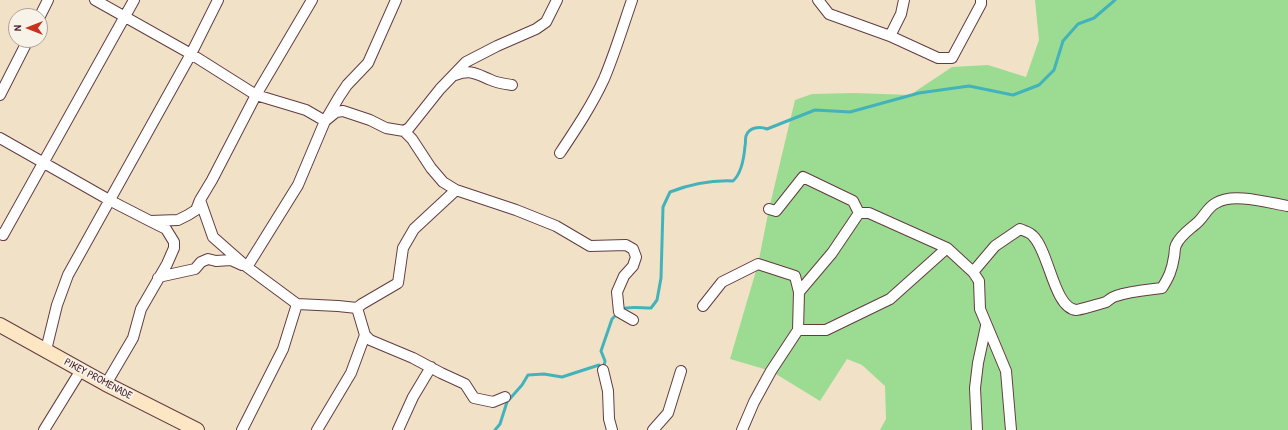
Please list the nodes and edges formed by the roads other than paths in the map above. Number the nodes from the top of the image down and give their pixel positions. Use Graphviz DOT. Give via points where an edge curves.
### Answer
graph roads {
  1 [pos="95,0"];
  2 [pos="134,0"];
  3 [pos="218,0"];
  4 [pos="312,0"];
  5 [pos="396,0"];
  6 [pos="557,0"];
  7 [pos="632,0"];
  8 [pos="818,0"];
  9 [pos="904,0"];
  10 [pos="981,0"];
  11 [pos="124,16"];
  12 [pos="890,36"];
  13 [pos="24,48"];
  14 [pos="191,54"];
  15 [pos="453,76"];
  16 [pos="512,85"];
  17 [pos="0,95"];
  18 [pos="256,95"];
  19 [pos="325,121"];
  20 [pos="404,131"];
  21 [pos="0,138"];
  22 [pos="560,153"];
  23 [pos="43,163"];
  24 [pos="456,190"];
  25 [pos="200,200"];
  26 [pos="111,201"];
  27 [pos="1288,206"];
  28 [pos="769,209"];
  29 [pos="859,213"];
  30 [pos="150,221"];
  31 [pos="0,234"];
  32 [pos="947,248"];
  33 [pos="247,267"];
  34 [pos="972,272"];
  35 [pos="158,278"];
  36 [pos="799,292"];
  37 [pos="297,304"];
  38 [pos="703,306"];
  39 [pos="357,308"];
  40 [pos="632,320"];
  41 [pos="0,325"];
  42 [pos="986,326"];
  43 [pos="798,330"];
  44 [pos="365,334"];
  45 [pos="46,350"];
  46 [pos="431,367"];
  47 [pos="81,370"];
  48 [pos="604,370"];
  49 [pos="681,371"];
  50 [pos="106,384"];
  51 [pos="505,397"];
  52 [pos="44,430"];
  53 [pos="197,430"];
  54 [pos="242,430"];
  55 [pos="316,430"];
  56 [pos="398,430"];
  57 [pos="612,430"];
  58 [pos="653,430"];
  59 [pos="742,430"];
  60 [pos="977,430"];
  61 [pos="1010,430"];
  1 -- 11 [label="street"];
  2 -- 11 [label="street"];
  3 -- 14 [label="street"];
  4 -- 18 [label="street"];
  5 -- 19 [label="street" via="368,63 347,85"];
  6 -- 15 [label="street" via="546,22 466,62"];
  7 -- 22 [label="street" via="603,80"];
  8 -- 12 [label="street" via="829,14"];
  9 -- 12 [label="street" via="901,14"];
  10 -- 12 [label="street" via="952,58 938,58"];
  11 -- 14 [label="street"];
  11 -- 23 [label="street"];
  13 -- 17 [label="street"];
  14 -- 18 [label="street"];
  14 -- 26 [label="street"];
  15 -- 16 [label="street" via="475,73"];
  15 -- 20 [label="street"];
  18 -- 19 [label="street" via="306,110"];
  18 -- 25 [label="street"];
  19 -- 20 [label="street" via="336,112 343,111 386,128"];
  19 -- 33 [label="street" via="298,185"];
  20 -- 24 [label="street" via="443,182"];
  21 -- 23 [label="street"];
  23 -- 26 [label="street"];
  23 -- 31 [label="street" via="3,235"];
  24 -- 39 [label="street" via="410,236 403,248 398,283"];
  24 -- 40 [label="street" via="556,226 590,246 626,245 632,249 636,257 618,292 619,312"];
  25 -- 30 [label="street" via="196,210 178,220"];
  25 -- 33 [label="street" via="213,238"];
  26 -- 30 [label="street"];
  26 -- 45 [label="street" via="68,275 57,305"];
  27 -- 34 [label="street" via="1247,199 1229,198 1216,202 1178,240 1170,274 1162,288 1115,296 1104,303 1084,309 1075,310 1064,304 1043,250 1033,235 1020,228 995,246"];
  28 -- 29 [label="street" via="776,211 803,177 854,201"];
  29 -- 32 [label="street" via="869,213"];
  29 -- 36 [label="street" via="832,253"];
  30 -- 35 [label="street" via="166,229 174,242 172,255"];
  32 -- 34 [label="street"];
  32 -- 43 [label="street" via="890,299 826,330"];
  33 -- 35 [label="street" via="231,260 208,259 195,269"];
  33 -- 37 [label="street"];
  34 -- 42 [label="street" via="979,281 980,309"];
  35 -- 50 [label="street" via="141,308 133,338"];
  36 -- 38 [label="street" via="795,276 758,264 722,282"];
  36 -- 43 [label="street"];
  37 -- 39 [label="street"];
  37 -- 54 [label="street" via="283,349"];
  39 -- 44 [label="street"];
  41 -- 45 [label="street, PIKEY PROMENADE"];
  42 -- 60 [label="street" via="975,388"];
  42 -- 61 [label="street" via="1006,371"];
  43 -- 59 [label="street" via="771,371"];
  44 -- 46 [label="street" via="370,340"];
  44 -- 55 [label="street" via="350,373"];
  45 -- 47 [label="street, PIKEY PROMENADE"];
  46 -- 51 [label="street" via="465,384 474,398 493,402"];
  46 -- 56 [label="street" via="413,397"];
  47 -- 50 [label="street, PIKEY PROMENADE"];
  47 -- 52 [label="street"];
  48 -- 57 [label="street"];
  49 -- 58 [label="street" via="668,413"];
  50 -- 53 [label="street, PIKEY PROMENADE"];
}
